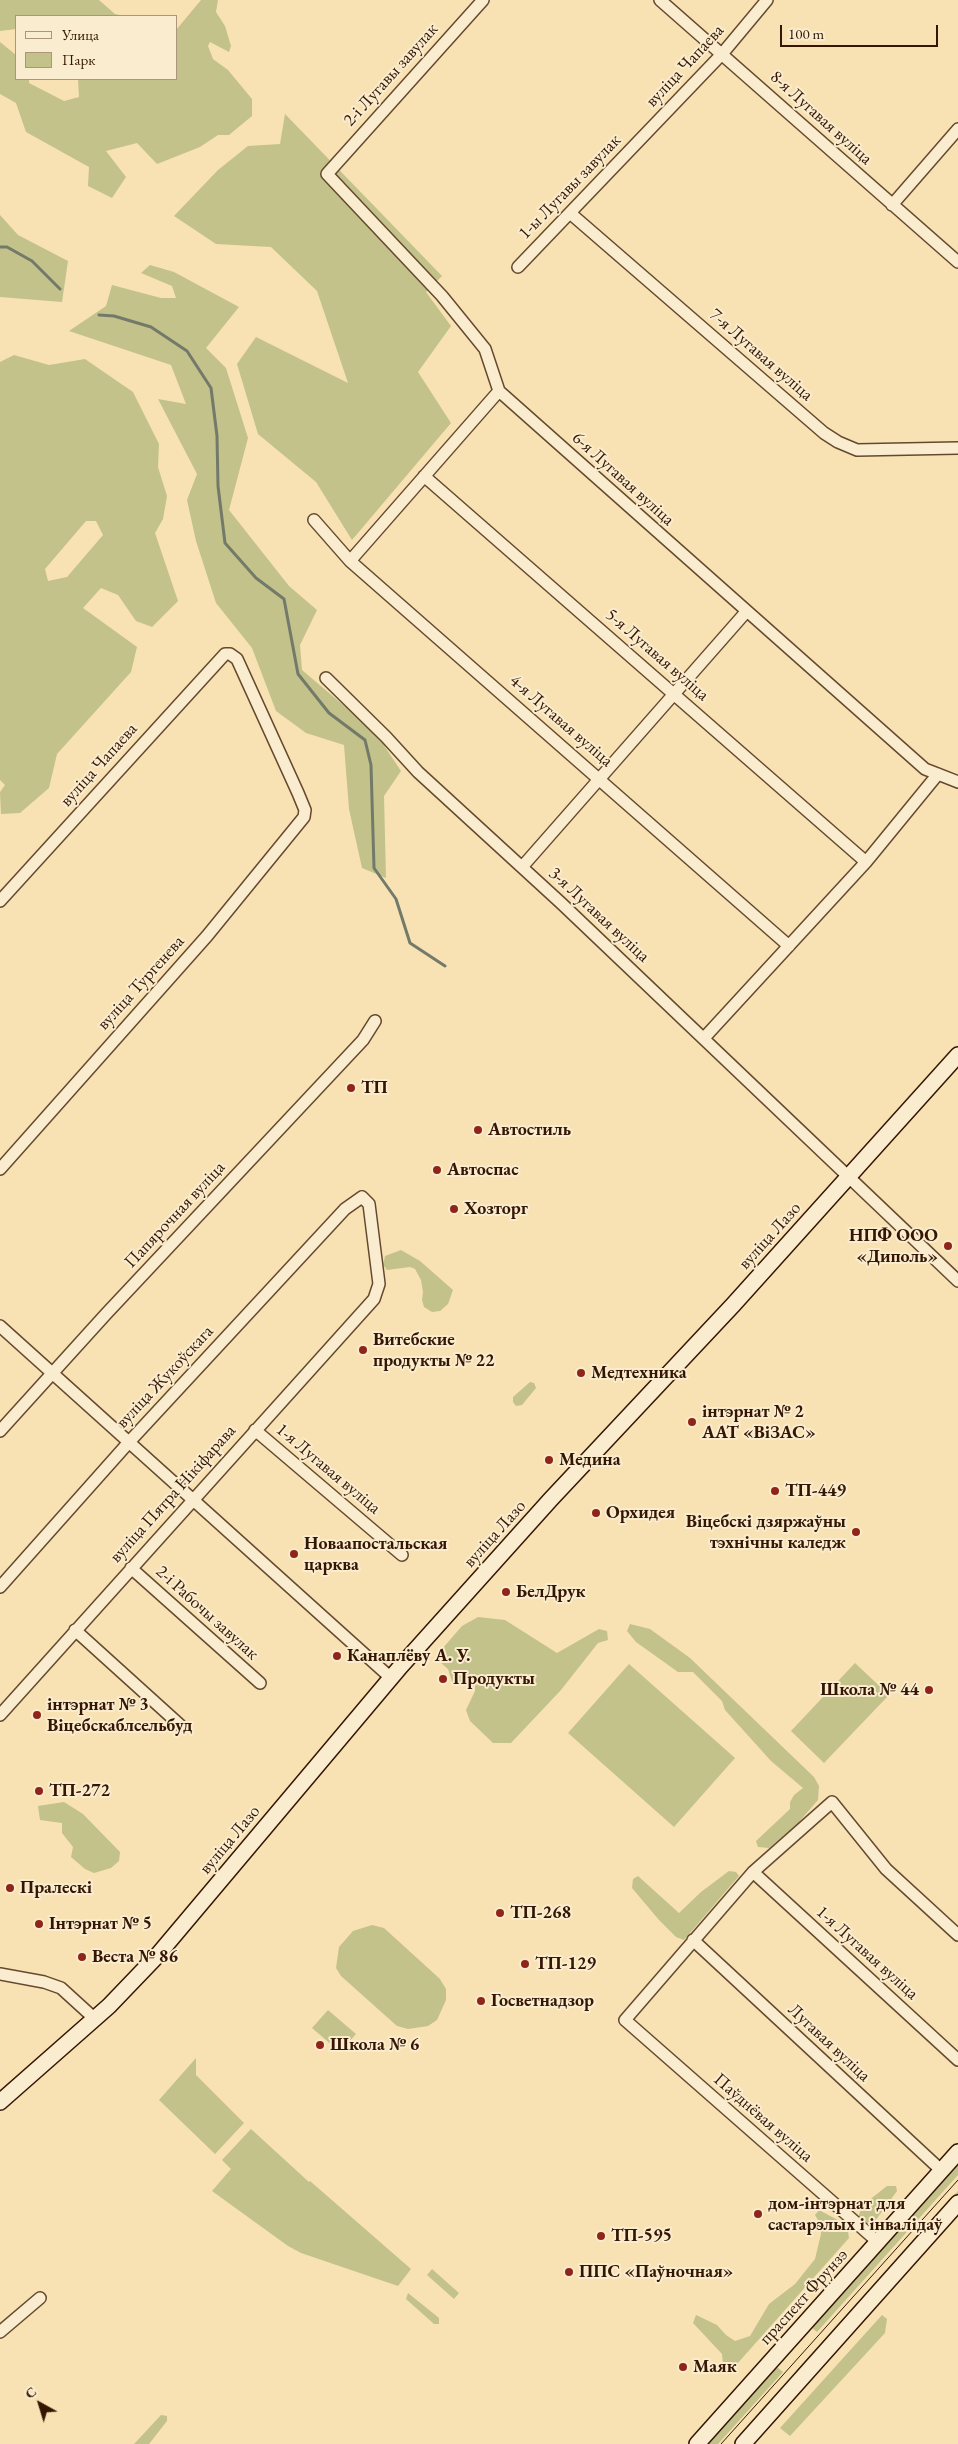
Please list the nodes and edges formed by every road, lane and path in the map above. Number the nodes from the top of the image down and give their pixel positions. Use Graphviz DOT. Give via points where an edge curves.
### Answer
graph roads {
  1 [pos="483,0"];
  2 [pos="660,0"];
  3 [pos="767,0"];
  4 [pos="722,54"];
  5 [pos="958,129"];
  6 [pos="647,132"];
  7 [pos="327,174"];
  8 [pos="892,205"];
  9 [pos="570,213"];
  10 [pos="958,262"];
  11 [pos="518,268"];
  12 [pos="499,391"];
  13 [pos="958,448"];
  14 [pos="424,476"];
  15 [pos="314,520"];
  16 [pos="350,561"];
  17 [pos="746,612"];
  18 [pos="225,654"];
  19 [pos="326,678"];
  20 [pos="675,694"];
  21 [pos="938,774"];
  22 [pos="601,780"];
  23 [pos="958,782"];
  24 [pos="866,862"];
  25 [pos="522,867"];
  26 [pos="0,901"];
  27 [pos="789,946"];
  28 [pos="374,1021"];
  29 [pos="704,1038"];
  30 [pos="958,1055"];
  31 [pos="0,1169"];
  32 [pos="848,1178"];
  33 [pos="362,1197"];
  34 [pos="958,1281"];
  35 [pos="0,1326"];
  36 [pos="52,1373"];
  37 [pos="255,1430"];
  38 [pos="0,1431"];
  39 [pos="130,1441"];
  40 [pos="193,1499"];
  41 [pos="402,1555"];
  42 [pos="131,1568"];
  43 [pos="0,1587"];
  44 [pos="75,1630"];
  45 [pos="391,1678"];
  46 [pos="260,1684"];
  47 [pos="0,1715"];
  48 [pos="180,1725"];
  49 [pos="753,1872"];
  50 [pos="958,1935"];
  51 [pos="693,1940"];
  52 [pos="0,1974"];
  53 [pos="95,2019"];
  54 [pos="958,2060"];
  55 [pos="0,2102"];
  56 [pos="958,2152"];
  57 [pos="942,2171"];
  58 [pos="958,2203"];
  59 [pos="878,2242"];
  60 [pos="40,2298"];
  61 [pos="0,2332"];
  62 [pos="697,2444"];
  63 [pos="743,2444"];
  1 -- 7 [label="street, 2-і Лугавы завулак"];
  2 -- 4 [label="street, 8-я Лугавая вуліца"];
  3 -- 4 [label="street, вуліца Чапаева"];
  4 -- 6 [label="street, вуліца Чапаева"];
  4 -- 8 [label="street, 8-я Лугавая вуліца"];
  5 -- 8 [label="street"];
  6 -- 9 [label="street, 1-ы Лугавы завулак"];
  7 -- 12 [label="street, 6-я Лугавая вуліца" via="442,296 485,349"];
  8 -- 10 [label="street, 8-я Лугавая вуліца"];
  9 -- 11 [label="street, 1-ы Лугавы завулак"];
  9 -- 13 [label="street, 7-я Лугавая вуліца" via="838,442 857,450"];
  12 -- 14 [label="street"];
  12 -- 17 [label="street, 6-я Лугавая вуліца"];
  14 -- 16 [label="street"];
  14 -- 20 [label="street, 5-я Лугавая вуліца"];
  15 -- 16 [label="street, 4-я Лугавая вуліца"];
  16 -- 22 [label="street, 4-я Лугавая вуліца"];
  17 -- 20 [label="street"];
  17 -- 21 [label="street, 6-я Лугавая вуліца" via="925,769"];
  18 -- 26 [label="street, вуліца Чапаева"];
  18 -- 31 [label="street, вуліца Тургенева" via="237,659 298,793 304,818 207,936"];
  19 -- 25 [label="street, 3-я Лугавая вуліца" via="418,772"];
  20 -- 22 [label="street"];
  20 -- 24 [label="street, 5-я Лугавая вуліца"];
  21 -- 23 [label="street, 6-я Лугавая вуліца"];
  21 -- 24 [label="street"];
  22 -- 25 [label="street"];
  22 -- 27 [label="street, 4-я Лугавая вуліца"];
  24 -- 27 [label="street"];
  25 -- 29 [label="street, 3-я Лугавая вуліца"];
  27 -- 29 [label="street"];
  28 -- 36 [label="street, Папярочная вуліца" via="363,1040"];
  29 -- 32 [label="street, 3-я Лугавая вуліца"];
  30 -- 32 [label="street, вуліца Лазо"];
  32 -- 34 [label="street, 3-я Лугавая вуліца"];
  32 -- 45 [label="street, вуліца Лазо" via="551,1499"];
  33 -- 37 [label="street, вуліца Пятра Нікіфарава" via="369,1204 379,1284 374,1299"];
  33 -- 39 [label="street, вуліца Жукоўскага" via="345,1209"];
  35 -- 36 [label="street"];
  36 -- 38 [label="street, Папярочная вуліца"];
  36 -- 39 [label="street"];
  37 -- 40 [label="street, вуліца Пятра Нікіфарава"];
  37 -- 41 [label="street, 1-я Лугавая вуліца"];
  39 -- 40 [label="street"];
  39 -- 43 [label="street, вуліца Жукоўскага"];
  40 -- 42 [label="street, вуліца Пятра Нікіфарава"];
  40 -- 45 [label="street"];
  42 -- 44 [label="street, вуліца Пятра Нікіфарава"];
  42 -- 46 [label="street, 2-і Рабочы завулак"];
  44 -- 47 [label="street, вуліца Пятра Нікіфарава"];
  44 -- 48 [label="street"];
  45 -- 53 [label="street, вуліца Лазо" via="156,1957"];
  49 -- 50 [label="street" via="832,1802 886,1869"];
  49 -- 51 [label="street"];
  49 -- 54 [label="street, 1-я Лугавая вуліца"];
  51 -- 57 [label="street, Лугавая вуліца"];
  51 -- 59 [label="street, Паўднёвая вуліца" via="625,2020"];
  52 -- 53 [label="street" via="61,1988"];
  53 -- 55 [label="street, вуліца Лазо"];
  56 -- 57 [label="street, праспект Фрунзэ"];
  57 -- 59 [label="street, праспект Фрунзэ"];
  58 -- 63 [label="street"];
  59 -- 62 [label="street, праспект Фрунзэ"];
  60 -- 61 [label="street"];
}
